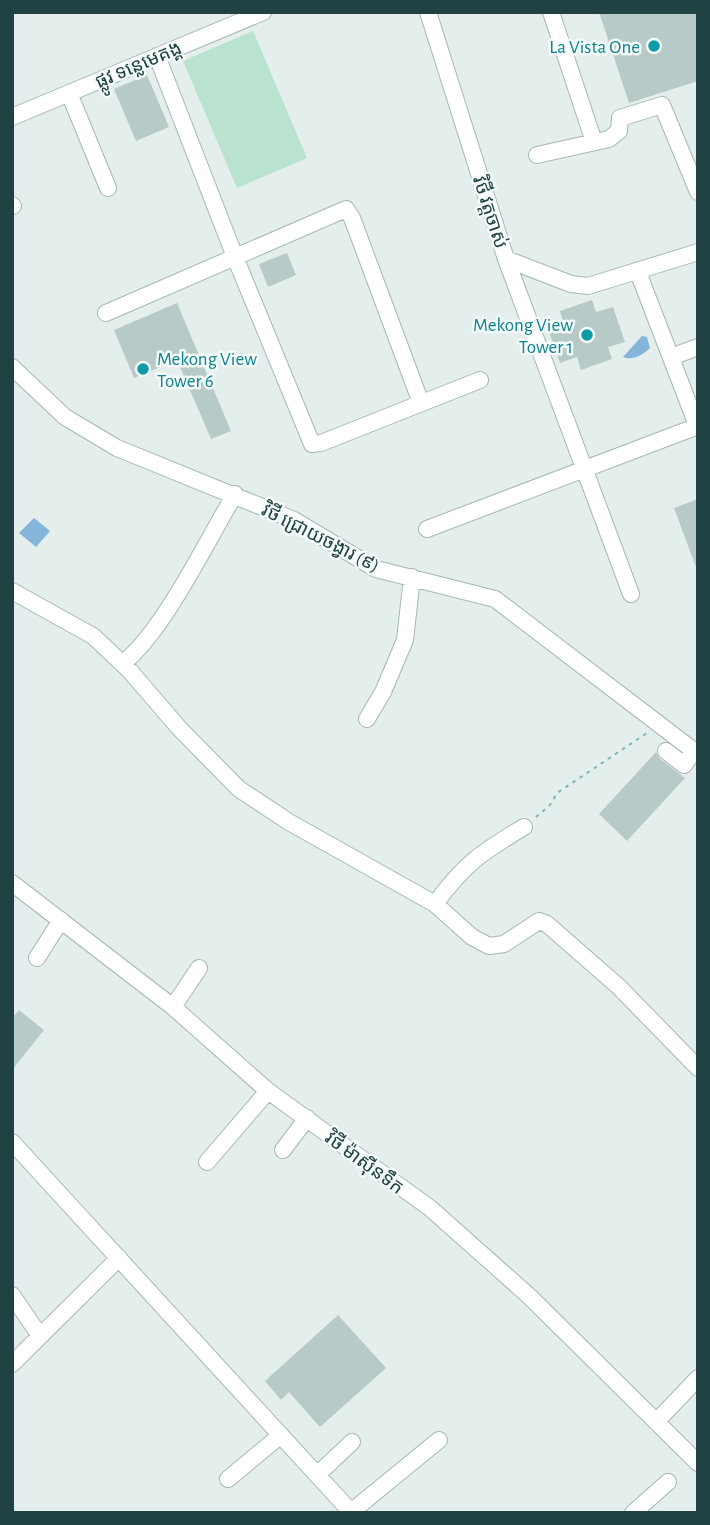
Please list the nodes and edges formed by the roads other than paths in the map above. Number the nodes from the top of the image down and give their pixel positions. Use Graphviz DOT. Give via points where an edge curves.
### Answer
graph roads {
  1 [pos="263,12"];
  2 [pos="428,12"];
  3 [pos="551,12"];
  4 [pos="157,56"];
  5 [pos="69,93"];
  6 [pos="12,117"];
  7 [pos="594,142"];
  8 [pos="537,155"];
  9 [pos="108,188"];
  10 [pos="698,192"];
  11 [pos="698,252"];
  12 [pos="235,257"];
  13 [pos="506,259"];
  14 [pos="638,272"];
  15 [pos="106,313"];
  16 [pos="698,347"];
  17 [pos="671,357"];
  18 [pos="12,367"];
  19 [pos="480,380"];
  20 [pos="421,403"];
  21 [pos="697,427"];
  22 [pos="584,469"];
  23 [pos="235,494"];
  24 [pos="427,529"];
  25 [pos="412,577"];
  26 [pos="12,591"];
  27 [pos="631,594"];
  28 [pos="123,663"];
  29 [pos="367,719"];
  30 [pos="678,738"];
  31 [pos="696,752"];
  32 [pos="524,827"];
  33 [pos="12,883"];
  34 [pos="435,904"];
  35 [pos="61,920"];
  36 [pos="37,958"];
  37 [pos="199,968"];
  38 [pos="173,1007"];
  39 [pos="698,1068"];
  40 [pos="268,1091"];
  41 [pos="307,1118"];
  42 [pos="12,1142"];
  43 [pos="283,1150"];
  44 [pos="206,1162"];
  45 [pos="119,1258"];
  46 [pos="12,1295"];
  47 [pos="40,1336"];
  48 [pos="12,1364"];
  49 [pos="698,1378"];
  50 [pos="656,1422"];
  51 [pos="281,1436"];
  52 [pos="439,1440"];
  53 [pos="352,1442"];
  54 [pos="698,1464"];
  55 [pos="317,1475"];
  56 [pos="228,1479"];
  57 [pos="668,1482"];
  58 [pos="352,1512"];
  59 [pos="634,1513"];
  1 -- 4 [label="street, ផ្លូវ ទន្លេមេគង្គ"];
  2 -- 13 [label="street, វិថី វត្តចាស់"];
  3 -- 7 [label="street"];
  4 -- 5 [label="street, ផ្លូវ ទន្លេមេគង្គ"];
  4 -- 12 [label="street"];
  5 -- 6 [label="street, ផ្លូវ ទន្លេមេគង្គ"];
  5 -- 9 [label="street"];
  7 -- 8 [label="street"];
  7 -- 10 [label="street" via="615,136 621,118 662,105"];
  11 -- 14 [label="street, វិថី វត្តចាស់"];
  12 -- 15 [label="street"];
  12 -- 20 [label="street" via="312,444"];
  12 -- 20 [label="street" via="346,209"];
  13 -- 14 [label="street, វិថី វត្តចាស់" via="588,286"];
  13 -- 22 [label="street"];
  14 -- 17 [label="street"];
  16 -- 17 [label="street"];
  17 -- 21 [label="street"];
  18 -- 23 [label="street, វិថី ជ្រោយចង្វារ (៩)" via="65,417 117,448"];
  19 -- 20 [label="street"];
  21 -- 22 [label="street"];
  22 -- 24 [label="street"];
  22 -- 27 [label="street"];
  23 -- 25 [label="street, វិថី ជ្រោយចង្វារ (៩)" via="295,520 370,566"];
  23 -- 28 [label="street" via="161,618 138,652"];
  25 -- 29 [label="street" via="405,640"];
  25 -- 30 [label="street, វិថី ជ្រោយចង្វារ (៩)" via="495,599"];
  26 -- 28 [label="street" via="93,636"];
  28 -- 34 [label="street" via="239,789"];
  30 -- 31 [label="street, វិថី ជ្រោយចង្វារ (៩)"];
  30 -- 31 [label="street" via="664,753 684,765"];
  32 -- 34 [label="street" via="478,854"];
  33 -- 35 [label="street, វិថី ម៉ាស៊ីនទឹក"];
  34 -- 39 [label="street" via="489,946 504,944 539,921 547,924 619,987"];
  35 -- 36 [label="street"];
  35 -- 38 [label="street, វិថី ម៉ាស៊ីនទឹក"];
  37 -- 38 [label="street"];
  38 -- 40 [label="street, វិថី ម៉ាស៊ីនទឹក"];
  40 -- 41 [label="street, វិថី ម៉ាស៊ីនទឹក"];
  40 -- 44 [label="street"];
  41 -- 43 [label="street"];
  41 -- 50 [label="street, វិថី ម៉ាស៊ីនទឹក" via="430,1208 529,1296"];
  42 -- 45 [label="street"];
  45 -- 47 [label="street"];
  45 -- 51 [label="street"];
  46 -- 47 [label="street"];
  47 -- 48 [label="street"];
  49 -- 50 [label="street"];
  50 -- 54 [label="street, វិថី ម៉ាស៊ីនទឹក"];
  51 -- 55 [label="street"];
  51 -- 56 [label="street"];
  52 -- 58 [label="street"];
  53 -- 55 [label="street"];
  55 -- 58 [label="street"];
  57 -- 59 [label="street"];
}
